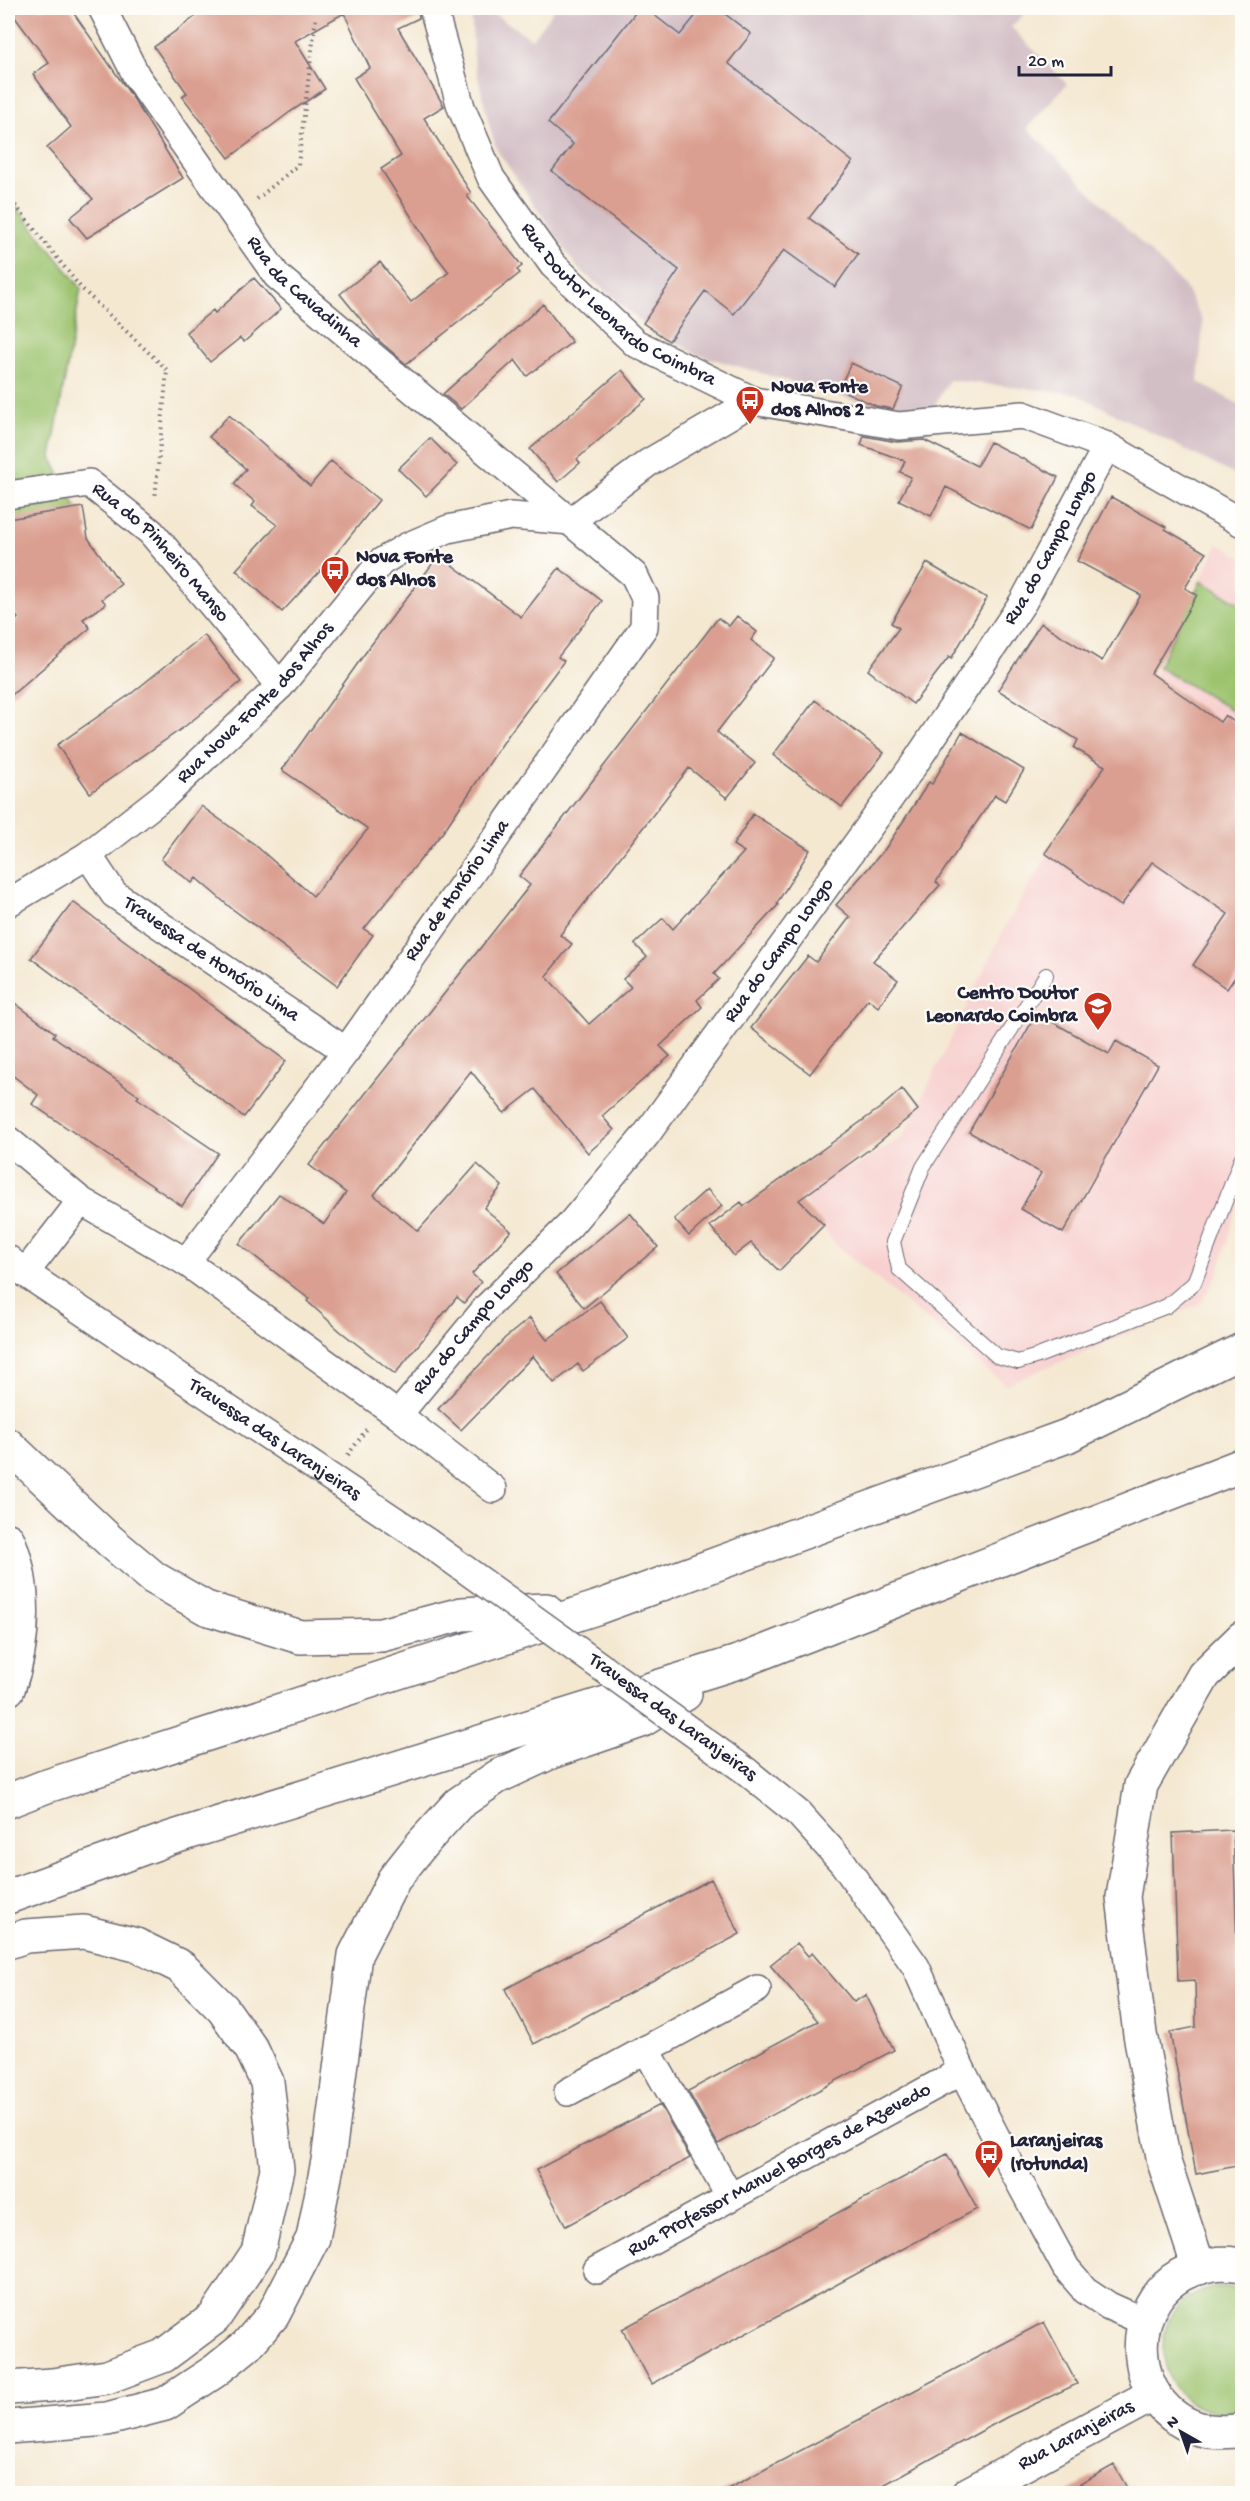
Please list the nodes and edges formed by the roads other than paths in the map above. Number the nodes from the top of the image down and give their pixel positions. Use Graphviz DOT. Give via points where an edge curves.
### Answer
graph roads {
  1 [pos="102,8"];
  2 [pos="433,8"];
  3 [pos="754,401"];
  4 [pos="1107,446"];
  5 [pos="8,495"];
  6 [pos="571,521"];
  7 [pos="1242,523"];
  8 [pos="280,686"];
  9 [pos="88,855"];
  10 [pos="8,903"];
  11 [pos="1046,975"];
  12 [pos="345,1051"];
  13 [pos="8,1140"];
  14 [pos="1242,1157"];
  15 [pos="81,1201"];
  16 [pos="186,1262"];
  17 [pos="16,1266"];
  18 [pos="1242,1350"];
  19 [pos="391,1410"];
  20 [pos="8,1445"];
  21 [pos="1242,1465"];
  22 [pos="493,1490"];
  23 [pos="8,1540"];
  24 [pos="596,1608"];
  25 [pos="1242,1638"];
  26 [pos="738,1662"];
  27 [pos="8,1689"];
  28 [pos="8,1801"];
  29 [pos="8,1897"];
  30 [pos="8,1942"];
  31 [pos="757,1989"];
  32 [pos="646,2049"];
  33 [pos="962,2071"];
  34 [pos="568,2092"];
  35 [pos="730,2197"];
  36 [pos="1242,2265"];
  37 [pos="1199,2268"];
  38 [pos="597,2270"];
  39 [pos="1145,2322"];
  40 [pos="8,2388"];
  41 [pos="1154,2394"];
  42 [pos="8,2427"];
  43 [pos="1242,2430"];
  44 [pos="968,2493"];
  1 -- 6 [label="street, Rua da Cavadinha" via="137,77 277,276"];
  2 -- 3 [label="street, Rua Doutor Leonardo Coimbra" via="461,107 490,178 553,265 635,343"];
  3 -- 4 [label="street, Rua Doutor Leonardo Coimbra" via="899,426 1023,415"];
  3 -- 6 [label="street" via="648,463"];
  4 -- 7 [label="street, Rua Doutor Leonardo Coimbra"];
  4 -- 19 [label="street, Rua do Campo Longo" via="1017,612 906,776 646,1135 569,1226"];
  5 -- 8 [label="street, Rua do Pinheiro Manso" via="89,483 152,532"];
  6 -- 8 [label="street, Rua Nova Fonte dos Alhos" via="511,516 448,529 406,547 381,562"];
  6 -- 12 [label="street, Rua de Honório Lima" via="634,575 645,598 644,627"];
  8 -- 9 [label="street, Rua Nova Fonte dos Alhos" via="165,795"];
  9 -- 10 [label="street, Rua Nova Fonte dos Alhos"];
  9 -- 12 [label="street, Travessa de Honório Lima" via="114,894"];
  11 -- 14 [label="lane" via="923,1167 893,1242 899,1269 997,1356 1018,1362 1038,1356 1167,1306 1194,1283"];
  12 -- 16 [label="street, Rua de Honório Lima"];
  13 -- 15 [label="street"];
  15 -- 16 [label="street"];
  15 -- 17 [label="street, Travessa das Laranjeiras"];
  16 -- 19 [label="street"];
  17 -- 33 [label="street, Travessa das Laranjeiras, bridge" via="427,1542 746,1771 799,1814 843,1863 916,1967"];
  18 -- 24 [label="main road" via="1067,1436"];
  19 -- 22 [label="street"];
  20 -- 24 [label="main road" via="154,1578 206,1608 300,1637 381,1635 462,1614"];
  21 -- 26 [label="main road"];
  23 -- 27 [label="main road" via="15,1557 22,1605 16,1666"];
  24 -- 28 [label="main road"];
  25 -- 37 [label="main road" via="1204,1675 1141,1785 1123,1897 1140,2034 1164,2162"];
  26 -- 29 [label="main road" via="171,1838"];
  26 -- 42 [label="main road" via="641,1721 551,1752 497,1777 458,1804 393,1879 355,1955 314,2238 273,2315 246,2346 165,2404 107,2419"];
  30 -- 40 [label="main road" via="26,1936 84,1932 136,1945 181,1967 223,2009 252,2050 267,2082 277,2169 258,2252 214,2318 163,2356 107,2377"];
  31 -- 32 [label="street"];
  32 -- 34 [label="street"];
  32 -- 35 [label="street"];
  33 -- 35 [label="street, Rua Professor Manuel Borges de Azevedo"];
  33 -- 39 [label="street, Travessa das Laranjeiras" via="1066,2268 1085,2290"];
  35 -- 38 [label="street, Rua Professor Manuel Borges de Azevedo"];
  36 -- 37 [label="main road" via="1216,2263"];
  37 -- 39 [label="main road" via="1168,2285 1151,2306"];
  39 -- 41 [label="main road" via="1141,2363"];
  41 -- 43 [label="main road" via="1170,2413 1195,2428 1224,2433"];
  41 -- 44 [label="main road, Rua Laranjeiras"];
}
